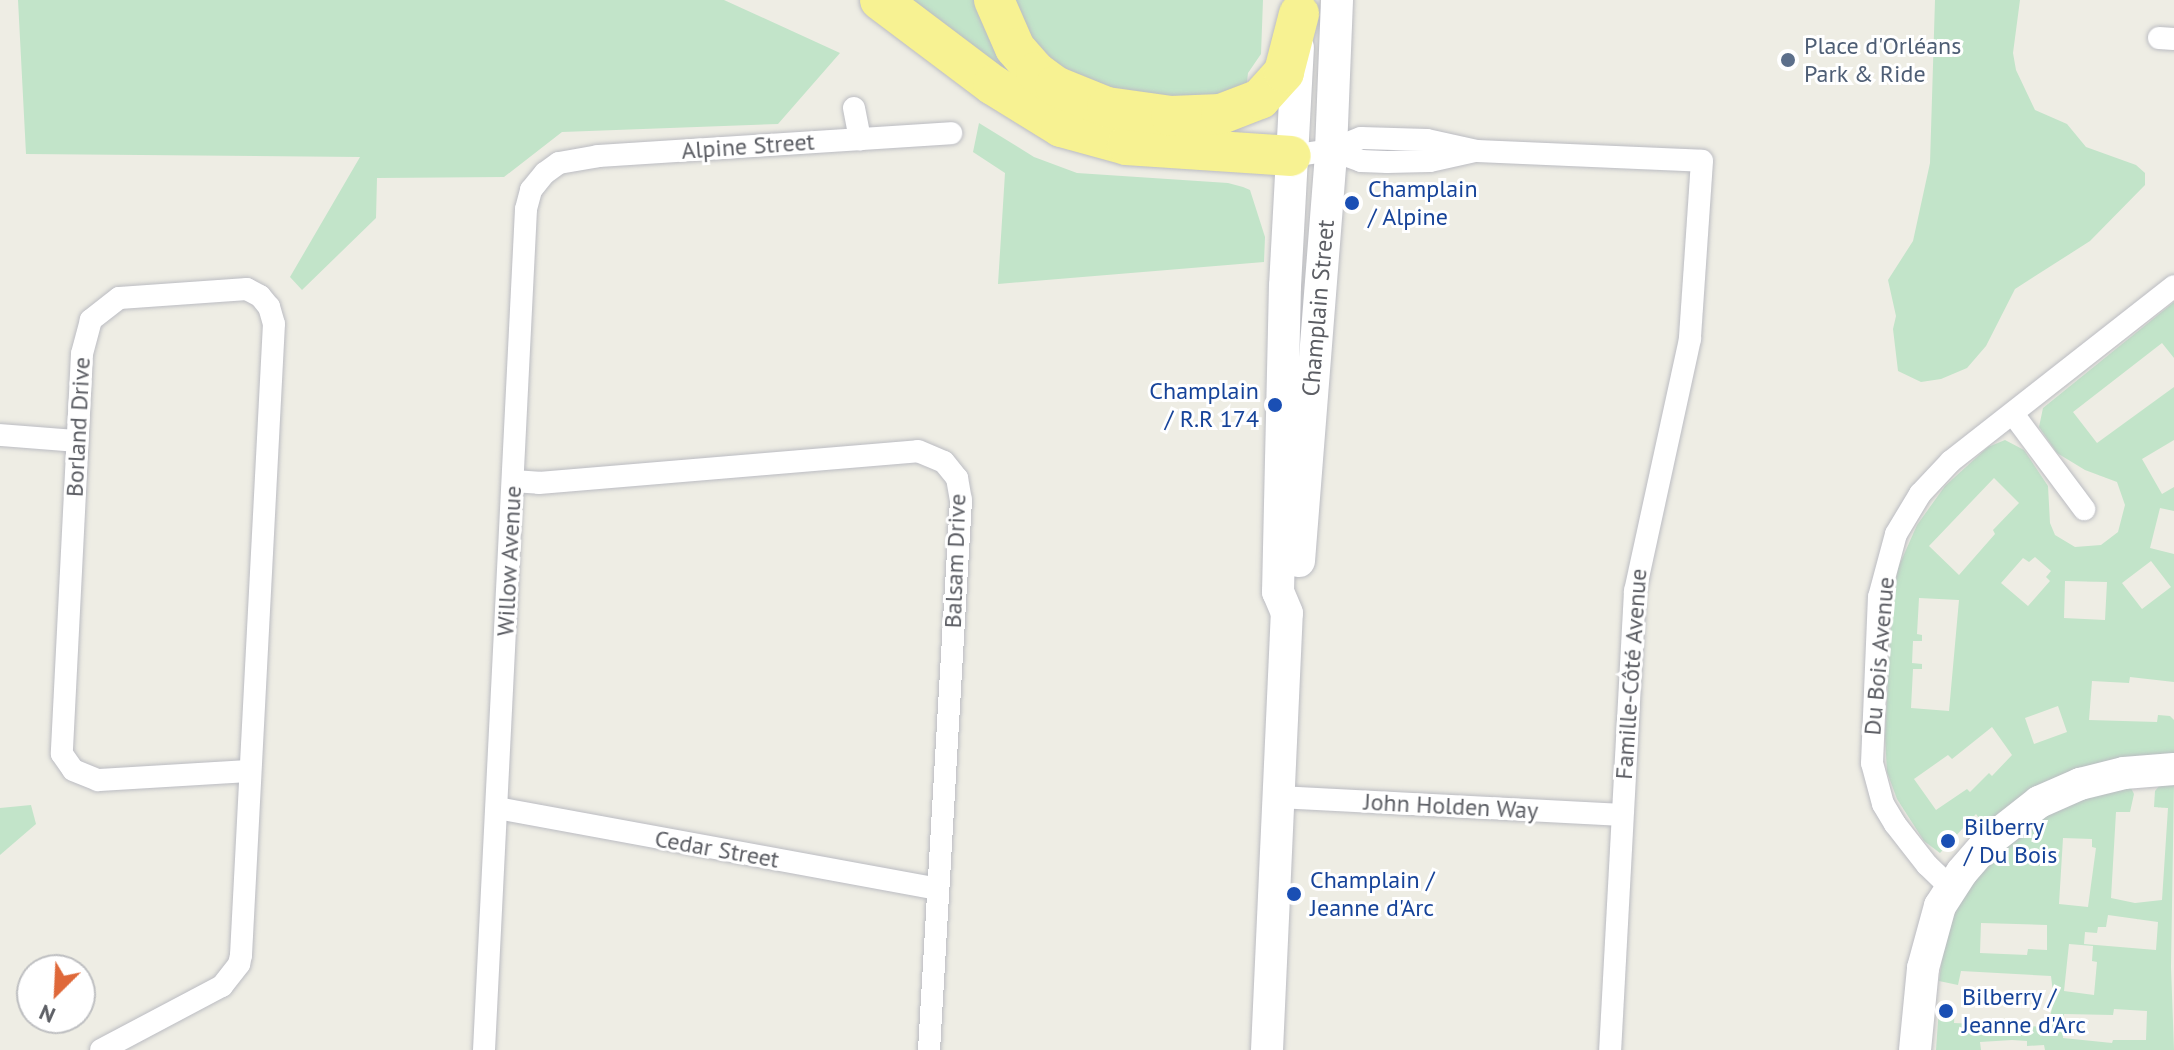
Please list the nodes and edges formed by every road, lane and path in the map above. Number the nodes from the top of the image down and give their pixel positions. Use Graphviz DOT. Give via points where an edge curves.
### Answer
graph roads {
  1 [pos="880,0"];
  2 [pos="994,0"];
  3 [pos="1337,0"];
  4 [pos="1300,7"];
  5 [pos="854,108"];
  6 [pos="951,133"];
  7 [pos="860,139"];
  8 [pos="1331,150"];
  9 [pos="637,153"];
  10 [pos="1291,156"];
  11 [pos="2174,286"];
  12 [pos="2013,414"];
  13 [pos="0,435"];
  14 [pos="77,441"];
  15 [pos="513,481"];
  16 [pos="2084,509"];
  17 [pos="1287,613"];
  18 [pos="2174,769"];
  19 [pos="250,771"];
  20 [pos="1280,797"];
  21 [pos="497,808"];
  22 [pos="1622,815"];
  23 [pos="1951,888"];
  24 [pos="938,889"];
  25 [pos="101,1050"];
  26 [pos="484,1050"];
  27 [pos="929,1050"];
  28 [pos="1267,1050"];
  29 [pos="1610,1050"];
  30 [pos="1915,1050"];
  1 -- 10 [label="highway" via="993,85 1061,127 1127,145"];
  2 -- 4 [label="highway" via="1015,48 1055,86 1107,107 1171,116 1221,114 1260,99 1284,72"];
  3 -- 8 [label="main road, Champlain Street"];
  4 -- 10 [label="main road, Champlain Street"];
  5 -- 7 [label="street"];
  6 -- 7 [label="street, Alpine Street"];
  7 -- 9 [label="street, Alpine Street"];
  8 -- 10 [label="street"];
  8 -- 17 [label="main road, Champlain Street" via="1297,594"];
  8 -- 22 [label="street, Famille-Côté Avenue" via="1361,161 1441,160 1477,151 1702,161 1690,339 1635,591"];
  9 -- 15 [label="street, Willow Avenue" via="559,163 531,190"];
  10 -- 17 [label="main road, Champlain Street" via="1278,592"];
  11 -- 12 [label="street, Du Bois Avenue"];
  12 -- 16 [label="street"];
  12 -- 23 [label="street, Du Bois Avenue" via="1951,461 1920,494 1896,534 1879,597 1871,744 1876,780 1883,804 1903,834"];
  13 -- 14 [label="street"];
  14 -- 19 [label="street, Borland Drive" via="62,754 73,770 98,780"];
  14 -- 19 [label="street, Borland Drive" via="84,337 103,308 119,298 235,288 260,296 269,307 274,324"];
  15 -- 21 [label="street, Willow Avenue"];
  15 -- 24 [label="street, Balsam Drive" via="918,451 944,462 957,478 961,500"];
  17 -- 20 [label="main road, Champlain Street"];
  18 -- 23 [label="main road" via="2102,778 2039,802 1988,842"];
  19 -- 25 [label="street, Borland Drive" via="236,972 222,986"];
  20 -- 22 [label="street, John Holden Way"];
  20 -- 28 [label="main road, Champlain Street"];
  21 -- 24 [label="street, Cedar Street"];
  21 -- 26 [label="street, Willow Avenue"];
  22 -- 29 [label="street, Famille-Côté Avenue"];
  23 -- 30 [label="main road" via="1940,906 1923,968"];
  24 -- 27 [label="street, Balsam Drive"];
}
